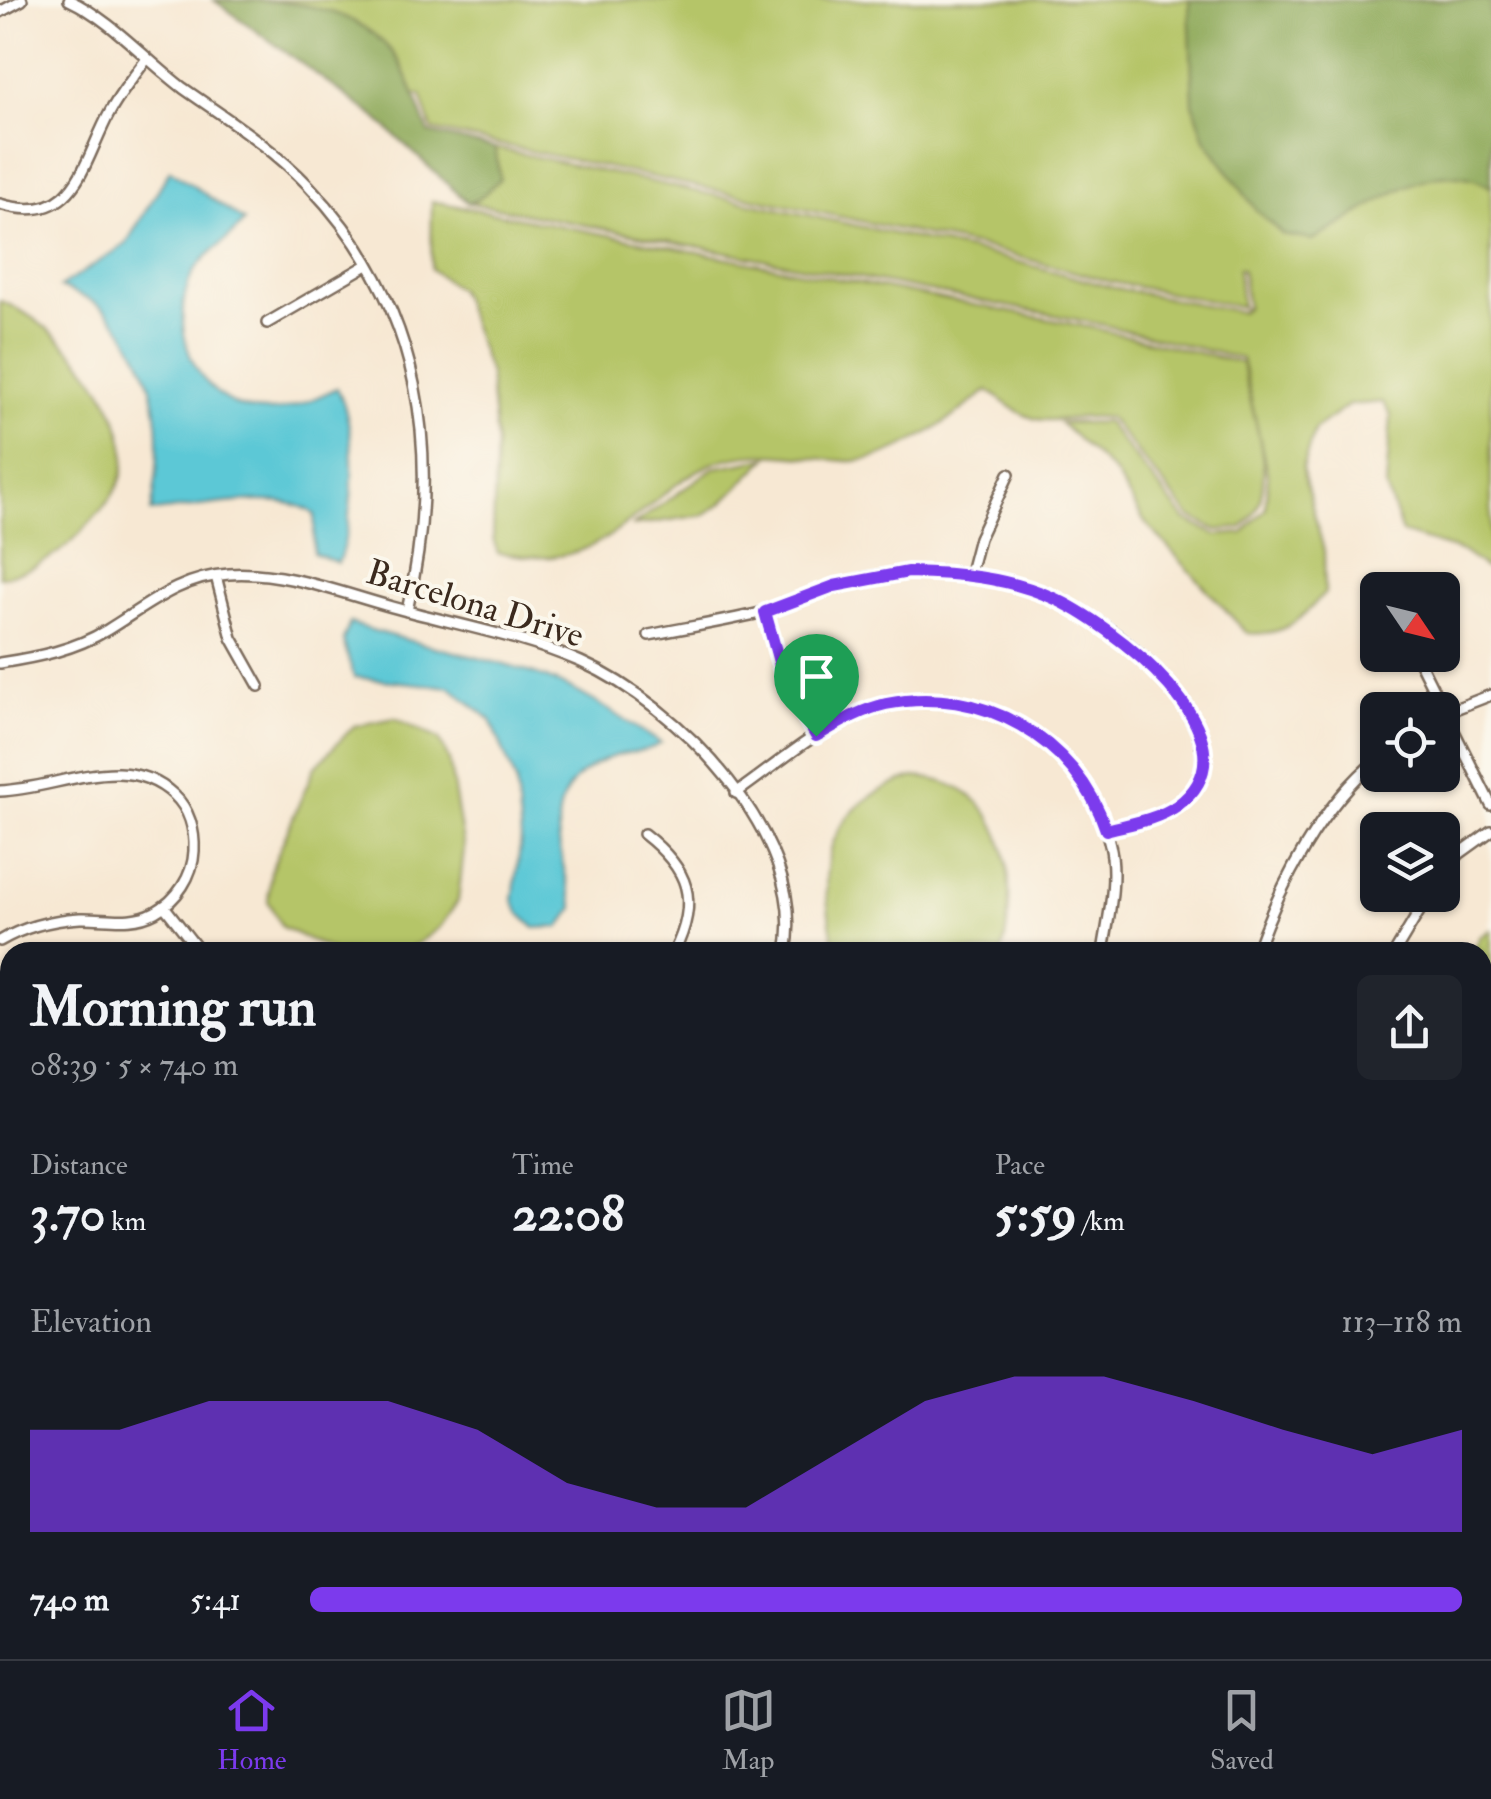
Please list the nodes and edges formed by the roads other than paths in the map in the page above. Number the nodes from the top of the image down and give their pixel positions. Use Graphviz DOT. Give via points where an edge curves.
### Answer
graph roads {
  1 [pos="69,0"];
  2 [pos="16,1"];
  3 [pos="0,12"];
  4 [pos="146,60"];
  5 [pos="0,204"];
  6 [pos="368,265"];
  7 [pos="267,322"];
  8 [pos="1009,474"];
  9 [pos="216,576"];
  10 [pos="969,576"];
  11 [pos="407,611"];
  12 [pos="765,612"];
  13 [pos="649,634"];
  14 [pos="0,663"];
  15 [pos="260,686"];
  16 [pos="1491,695"];
  17 [pos="1460,708"];
  18 [pos="816,736"];
  19 [pos="1460,745"];
  20 [pos="1360,779"];
  21 [pos="0,791"];
  22 [pos="736,793"];
  23 [pos="1491,805"];
  24 [pos="1106,830"];
  25 [pos="1491,831"];
  26 [pos="644,834"];
  27 [pos="1460,853"];
  28 [pos="164,906"];
  29 [pos="1418,912"];
  30 [pos="0,941"];
  31 [pos="192,942"];
  32 [pos="679,942"];
  33 [pos="787,942"];
  34 [pos="1104,942"];
  35 [pos="1260,942"];
  36 [pos="1400,942"];
  1 -- 4 [label="street"];
  2 -- 3 [label="street"];
  4 -- 5 [label="street" via="61,200 23,210"];
  4 -- 6 [label="street" via="280,158"];
  6 -- 7 [label="street"];
  6 -- 11 [label="street" via="400,335 422,416 427,494"];
  8 -- 10 [label="street"];
  9 -- 11 [label="street, Barcelona Drive" via="273,577"];
  9 -- 14 [label="street, Barcelona Drive" via="167,590 57,653"];
  9 -- 15 [label="street" via="232,638"];
  10 -- 12 [label="street" via="874,577"];
  10 -- 24 [label="street" via="1052,597 1112,631 1152,664 1191,715 1203,755 1192,790 1156,816"];
  11 -- 22 [label="street, Barcelona Drive" via="532,645 613,679 681,728"];
  12 -- 13 [label="street"];
  12 -- 18 [label="street" via="785,683"];
  16 -- 17 [label="street"];
  18 -- 22 [label="street"];
  18 -- 24 [label="street" via="885,704 944,700 977,706 1036,733 1064,758"];
  19 -- 23 [label="street"];
  20 -- 35 [label="street" via="1326,816"];
  21 -- 28 [label="street" via="114,770 161,783 186,807 195,847 185,882"];
  22 -- 33 [label="street, Barcelona Drive" via="780,876 789,908"];
  24 -- 34 [label="street" via="1112,892"];
  25 -- 27 [label="street"];
  26 -- 32 [label="street" via="682,869 687,888"];
  28 -- 30 [label="street" via="141,918 53,921"];
  28 -- 31 [label="street"];
  29 -- 36 [label="street"];
}
